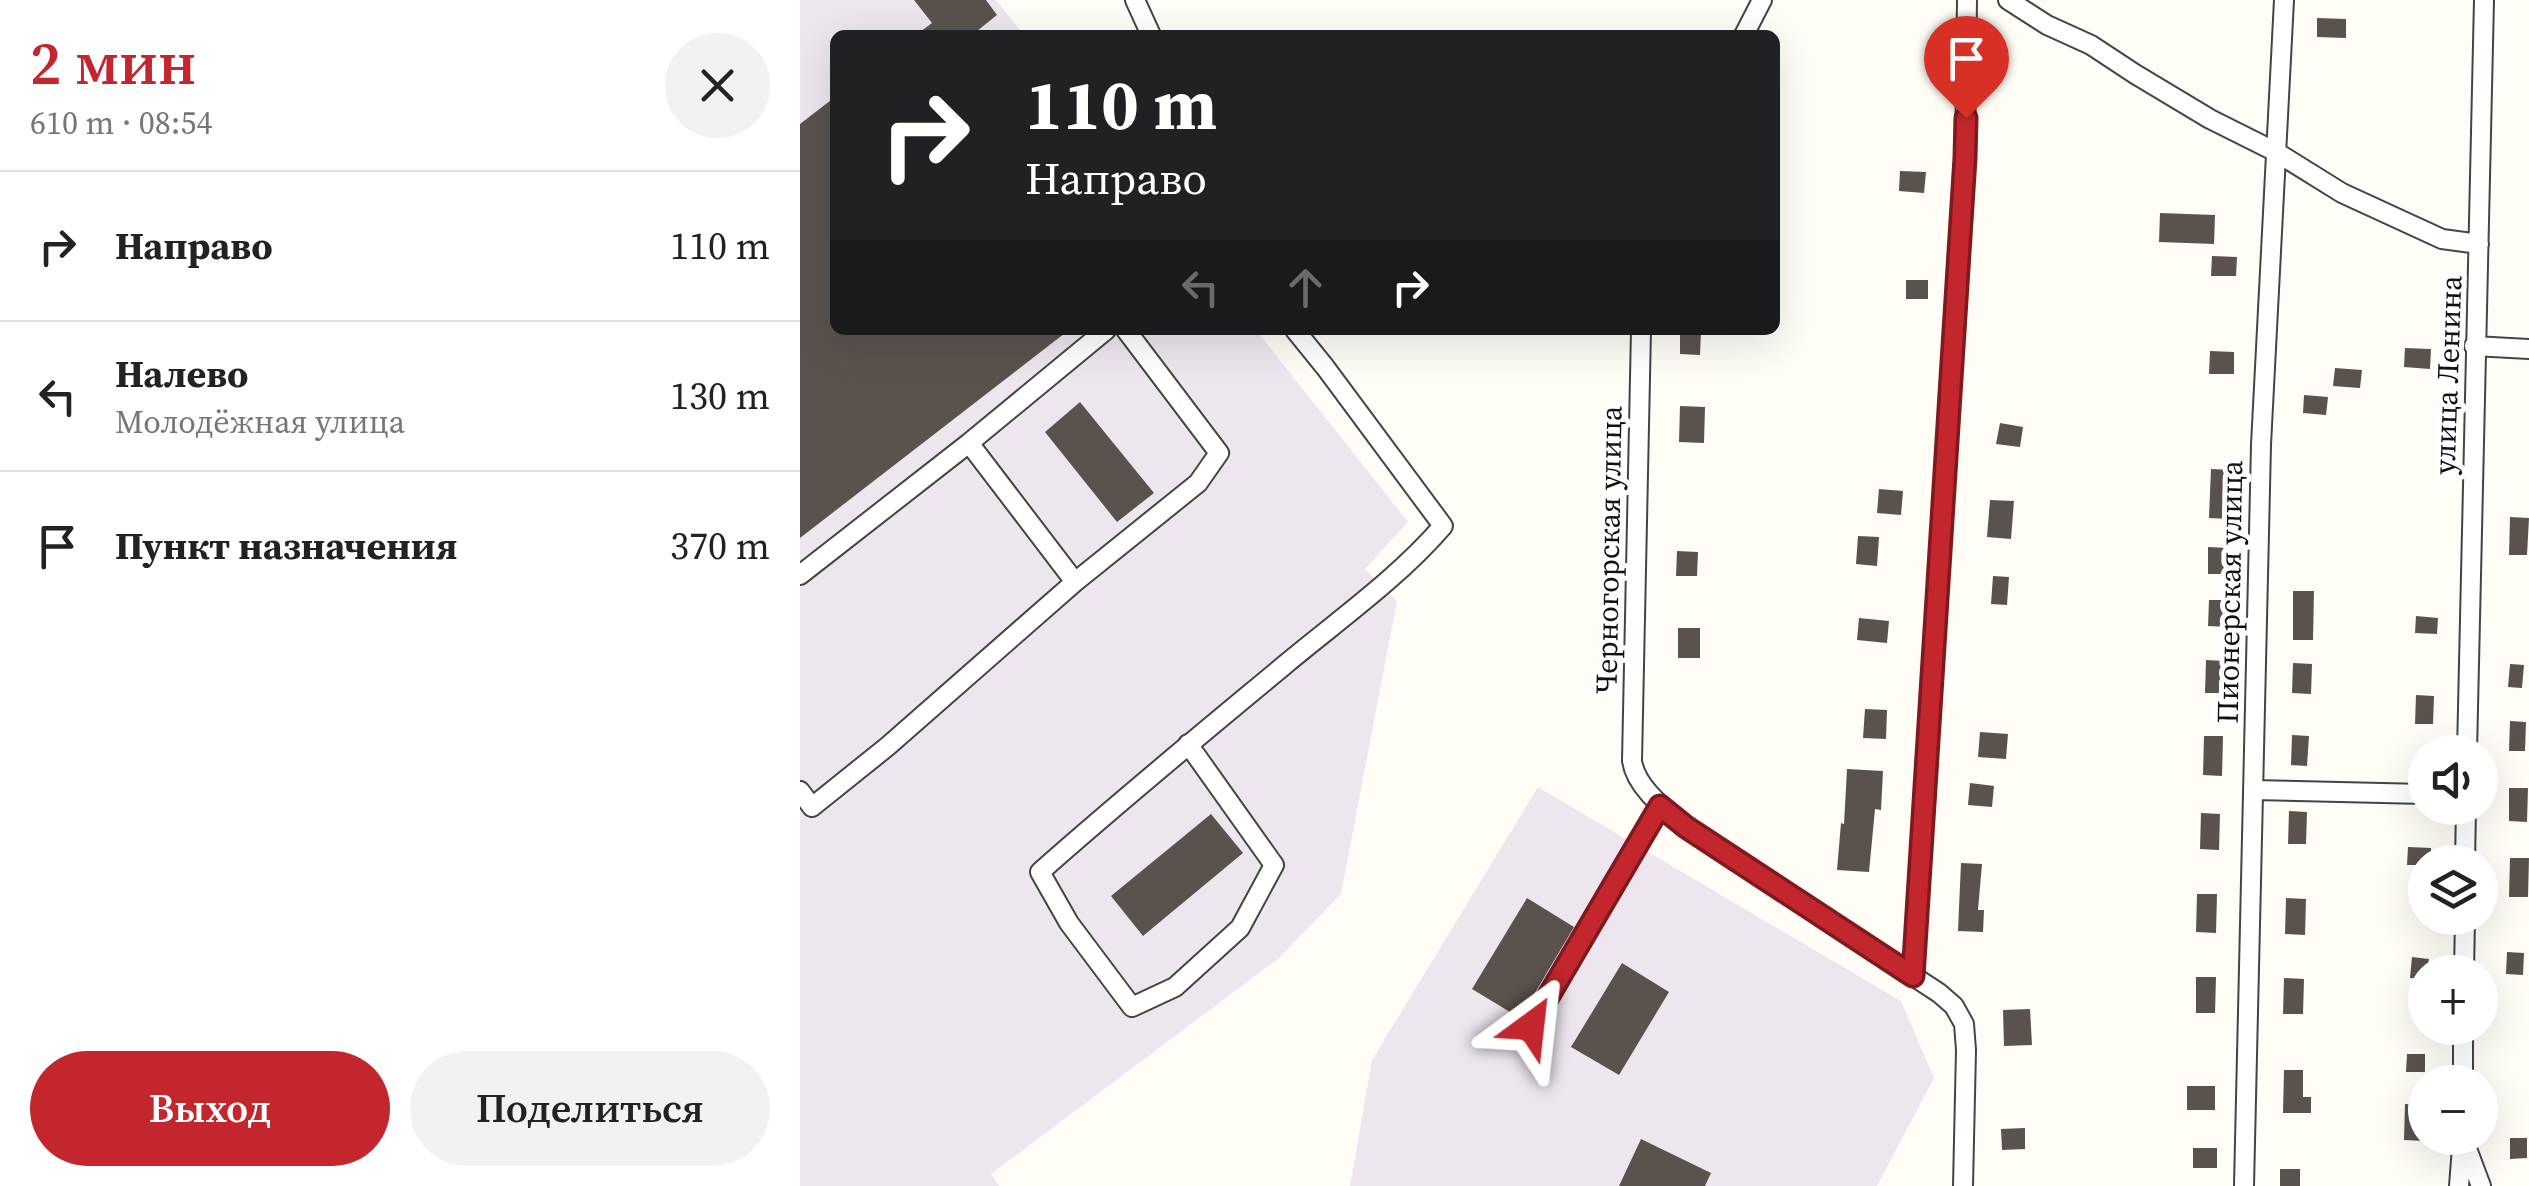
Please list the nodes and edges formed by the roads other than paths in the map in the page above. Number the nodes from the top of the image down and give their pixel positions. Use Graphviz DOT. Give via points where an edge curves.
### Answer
graph roads {
  1 [pos="1136,0"];
  2 [pos="1762,0"];
  3 [pos="1967,0"];
  4 [pos="2008,0"];
  5 [pos="2284,0"];
  6 [pos="2484,0"];
  7 [pos="1149,30"];
  8 [pos="1747,30"];
  9 [pos="2276,152"];
  10 [pos="2479,244"];
  11 [pos="1100,335"];
  12 [pos="1130,335"];
  13 [pos="1299,335"];
  14 [pos="1641,335"];
  15 [pos="2474,346"];
  16 [pos="2529,349"];
  17 [pos="969,443"];
  18 [pos="800,575"];
  19 [pos="1076,582"];
  20 [pos="2467,735"];
  21 [pos="1188,744"];
  22 [pos="2254,790"];
  23 [pos="800,791"];
  24 [pos="2408,794"];
  25 [pos="1660,806"];
  26 [pos="1913,976"];
  27 [pos="1531,1026"];
  28 [pos="2461,1155"];
  29 [pos="2469,1155"];
  30 [pos="1962,1186"];
  31 [pos="2244,1186"];
  32 [pos="2460,1186"];
  33 [pos="2481,1186"];
  1 -- 7 [label="street"];
  2 -- 8 [label="street"];
  3 -- 26 [label="street" via="1965,158"];
  4 -- 9 [label="street"];
  5 -- 9 [label="street, Пионерская улица"];
  6 -- 10 [label="street, улица Ленина"];
  9 -- 10 [label="street" via="2408,224 2442,239"];
  9 -- 22 [label="street, Пионерская улица"];
  10 -- 15 [label="street, улица Ленина"];
  11 -- 17 [label="street"];
  12 -- 19 [label="street" via="1219,453 1198,483"];
  13 -- 21 [label="street" via="1443,526 1395,574"];
  14 -- 25 [label="street, Черногорская улица" via="1632,761"];
  15 -- 16 [label="street"];
  15 -- 20 [label="street, улица Ленина"];
  17 -- 18 [label="street"];
  17 -- 19 [label="street"];
  19 -- 23 [label="street" via="812,806"];
  21 -- 21 [label="street" via="1040,872 1132,1007 1175,988 1240,928 1274,865"];
  22 -- 24 [label="street"];
  22 -- 31 [label="street, Пионерская улица"];
  25 -- 26 [label="street"];
  25 -- 27 [label="street"];
  26 -- 30 [label="street" via="1954,1006 1964,1024"];
  28 -- 32 [label="street"];
  29 -- 33 [label="street"];
}
